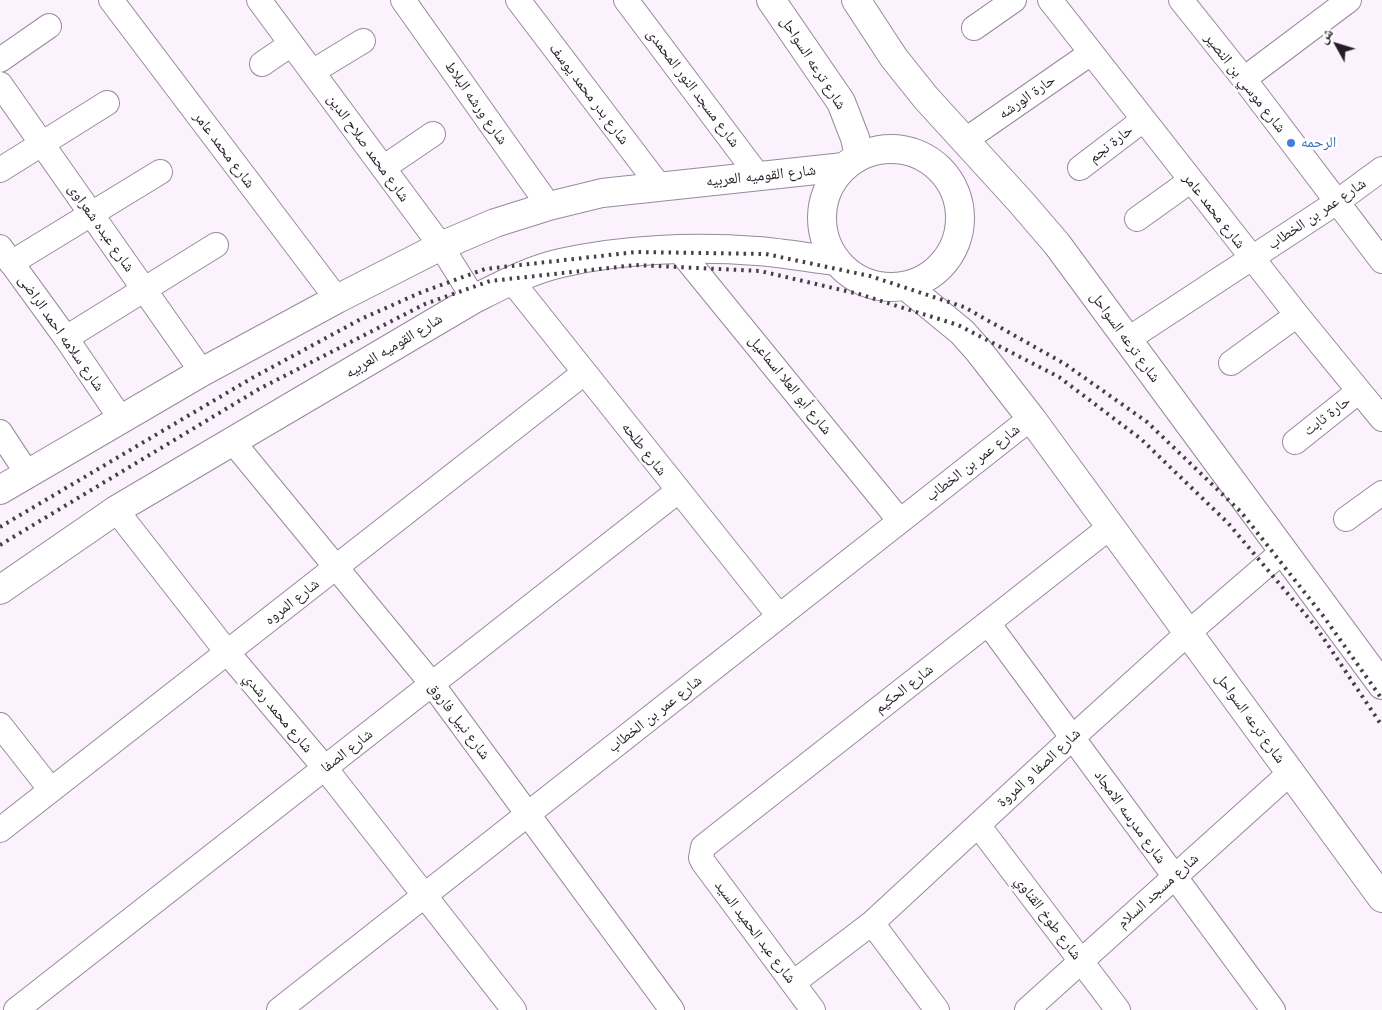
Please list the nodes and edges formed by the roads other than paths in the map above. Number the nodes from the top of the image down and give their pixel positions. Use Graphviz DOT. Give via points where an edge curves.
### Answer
graph roads {
  1 [pos="111,0"];
  2 [pos="259,0"];
  3 [pos="403,0"];
  4 [pos="518,0"];
  5 [pos="626,0"];
  6 [pos="772,0"];
  7 [pos="856,0"];
  8 [pos="1014,0"];
  9 [pos="1050,0"];
  10 [pos="1181,0"];
  11 [pos="1349,0"];
  12 [pos="49,26"];
  13 [pos="974,28"];
  14 [pos="363,41"];
  15 [pos="291,44"];
  16 [pos="1091,53"];
  17 [pos="0,60"];
  18 [pos="262,64"];
  19 [pos="312,72"];
  20 [pos="1244,79"];
  21 [pos="0,84"];
  22 [pos="106,103"];
  23 [pos="1143,120"];
  24 [pos="433,134"];
  25 [pos="964,141"];
  26 [pos="42,144"];
  27 [pos="852,162"];
  28 [pos="984,163"];
  29 [pos="383,168"];
  30 [pos="1080,168"];
  31 [pos="1382,169"];
  32 [pos="0,170"];
  33 [pos="160,172"];
  34 [pos="759,176"];
  35 [pos="1190,181"];
  36 [pos="952,186"];
  37 [pos="660,187"];
  38 [pos="1337,202"];
  39 [pos="549,206"];
  40 [pos="92,214"];
  41 [pos="1137,219"];
  42 [pos="216,245"];
  43 [pos="441,246"];
  44 [pos="679,250"];
  45 [pos="6,255"];
  46 [pos="1252,258"];
  47 [pos="1382,261"];
  48 [pos="836,262"];
  49 [pos="511,280"];
  50 [pos="906,286"];
  51 [pos="144,290"];
  52 [pos="337,299"];
  53 [pos="474,300"];
  54 [pos="1297,315"];
  55 [pos="66,338"];
  56 [pos="1128,340"];
  57 [pos="1231,363"];
  58 [pos="202,372"];
  59 [pos="584,373"];
  60 [pos="1359,391"];
  61 [pos="1031,418"];
  62 [pos="121,419"];
  63 [pos="1382,419"];
  64 [pos="0,432"];
  65 [pos="233,442"];
  66 [pos="1295,442"];
  67 [pos="27,473"];
  68 [pos="0,490"];
  69 [pos="678,491"];
  70 [pos="1382,493"];
  71 [pos="116,510"];
  72 [pos="1346,519"];
  73 [pos="900,521"];
  74 [pos="1110,527"];
  75 [pos="1283,551"];
  76 [pos="337,567"];
  77 [pos="0,590"];
  78 [pos="779,616"];
  79 [pos="988,623"];
  80 [pos="1188,634"];
  81 [pos="227,652"];
  82 [pos="432,684"];
  83 [pos="1382,685"];
  84 [pos="0,725"];
  85 [pos="1072,738"];
  86 [pos="324,768"];
  87 [pos="1290,772"];
  88 [pos="51,790"];
  89 [pos="528,814"];
  90 [pos="978,825"];
  91 [pos="0,830"];
  92 [pos="701,852"];
  93 [pos="1174,877"];
  94 [pos="424,896"];
  95 [pos="1382,898"];
  96 [pos="872,923"];
  97 [pos="1081,961"];
  98 [pos="793,983"];
  99 [pos="16,1010"];
  100 [pos="279,1010"];
  101 [pos="514,1010"];
  102 [pos="672,1010"];
  103 [pos="813,1010"];
  104 [pos="937,1010"];
  105 [pos="1027,1010"];
  106 [pos="1118,1010"];
  107 [pos="1272,1010"];
  1 -- 52 [label="street, شارع محمد عامر"];
  2 -- 15 [label="street, شارع محمد صلاح الدين"];
  3 -- 39 [label="street, شارع ورشه البلاط"];
  4 -- 37 [label="street, شارع بدر محمد يوسف"];
  5 -- 34 [label="street, شارع مسجد النور المحمدى"];
  6 -- 27 [label="main road, شارع ترعه السواحل" via="841,102 855,138"];
  7 -- 25 [label="main road, شارع ترعه السواحل" via="894,58"];
  8 -- 13 [label="street"];
  9 -- 16 [label="street, شارع محمد عامر"];
  10 -- 20 [label="street, شارع موسي بن النصير"];
  11 -- 20 [label="street"];
  12 -- 17 [label="street"];
  14 -- 19 [label="street"];
  15 -- 18 [label="street"];
  15 -- 19 [label="street, شارع محمد صلاح الدين"];
  16 -- 23 [label="street, شارع محمد عامر"];
  16 -- 25 [label="street, حارة الورشه"];
  19 -- 29 [label="street, شارع محمد صلاح الدين"];
  20 -- 38 [label="street, شارع موسي بن النصير"];
  21 -- 26 [label="street, شارع عبده شعراوى"];
  22 -- 26 [label="street"];
  23 -- 30 [label="street, حارة نجم"];
  23 -- 35 [label="street, شارع محمد عامر"];
  24 -- 29 [label="street"];
  25 -- 28 [label="main road, شارع ترعه السواحل"];
  26 -- 32 [label="street"];
  26 -- 40 [label="street, شارع عبده شعراوى"];
  27 -- 34 [label="main road, شارع القوميه العربيه"];
  27 -- 36 [label="main road" via="874,151 904,150 932,163"];
  27 -- 48 [label="main road" via="834,179 822,213 823,235"];
  28 -- 36 [label="main road"];
  28 -- 56 [label="main road, شارع ترعه السواحل" via="1057,244"];
  29 -- 43 [label="street, شارع محمد صلاح الدين"];
  31 -- 38 [label="street, شارع عمر بن الخطاب"];
  33 -- 40 [label="street"];
  34 -- 37 [label="main road, شارع القوميه العربيه"];
  35 -- 41 [label="street"];
  35 -- 46 [label="street, شارع محمد عامر"];
  36 -- 50 [label="main road" via="960,216 953,247 934,272"];
  37 -- 39 [label="main road, شارع القوميه العربيه" via="602,193"];
  38 -- 46 [label="street, شارع عمر بن الخطاب"];
  38 -- 47 [label="street, شارع موسي بن النصير"];
  39 -- 43 [label="main road, شارع القوميه العربيه" via="494,223"];
  40 -- 45 [label="street"];
  40 -- 51 [label="street, شارع عبده شعراوى"];
  42 -- 51 [label="street"];
  43 -- 52 [label="main road, شارع القوميه العربيه"];
  43 -- 53 [label="street, شارع محمد صلاح الدين"];
  44 -- 48 [label="main road, شارع القوميه العربيه" via="757,251"];
  44 -- 49 [label="main road, شارع القوميه العربيه" via="620,253 560,263"];
  44 -- 73 [label="street, شارع أبو العلا اسماعيل"];
  45 -- 55 [label="street, شارع سلامه احمد الراضى"];
  46 -- 54 [label="street, شارع محمد عامر"];
  46 -- 56 [label="street, شارع عمر بن الخطاب"];
  48 -- 50 [label="main road" via="860,281 891,288"];
  49 -- 53 [label="main road, شارع القوميه العربيه"];
  49 -- 59 [label="street, شارع طلحه"];
  50 -- 61 [label="main road, شارع ترعه السواحل" via="967,338"];
  51 -- 55 [label="street"];
  51 -- 58 [label="street, شارع عبده شعراوى"];
  52 -- 58 [label="main road, شارع القوميه العربيه"];
  53 -- 65 [label="main road, شارع القوميه العربيه"];
  54 -- 57 [label="street"];
  54 -- 60 [label="street, شارع محمد عامر"];
  55 -- 62 [label="street, شارع سلامه احمد الراضى"];
  56 -- 75 [label="main road, شارع ترعه السواحل"];
  58 -- 62 [label="main road, شارع القوميه العربيه"];
  59 -- 69 [label="street, شارع طلحه"];
  59 -- 76 [label="street, شارع المروه"];
  60 -- 63 [label="street, شارع محمد عامر"];
  60 -- 66 [label="street, حارة ثابت"];
  61 -- 73 [label="street, شارع عمر بن الخطاب"];
  61 -- 74 [label="main road, شارع ترعه السواحل"];
  62 -- 67 [label="main road, شارع القوميه العربيه"];
  64 -- 67 [label="street"];
  65 -- 71 [label="main road, شارع القوميه العربيه"];
  65 -- 76 [label="street, شارع نبيل فاروق"];
  67 -- 68 [label="main road, شارع القوميه العربيه"];
  69 -- 78 [label="street, شارع طلحه"];
  69 -- 82 [label="street, شارع الصفا"];
  70 -- 72 [label="street"];
  71 -- 77 [label="main road, شارع القوميه العربيه"];
  71 -- 81 [label="street, شارع محمد رشدي"];
  73 -- 78 [label="street, شارع عمر بن الخطاب"];
  74 -- 79 [label="street, شارع الحكيم"];
  74 -- 80 [label="main road, شارع ترعه السواحل"];
  75 -- 80 [label="street, شارع الصفا و المروة"];
  75 -- 83 [label="main road, شارع ترعه السواحل"];
  76 -- 81 [label="street, شارع المروه"];
  76 -- 82 [label="street, شارع نبيل فاروق"];
  78 -- 89 [label="street, شارع عمر بن الخطاب"];
  79 -- 85 [label="street, شارع مدرسه الامجاد"];
  79 -- 92 [label="street, شارع الحكيم" via="707,844"];
  80 -- 85 [label="street, شارع الصفا و المروة"];
  80 -- 87 [label="main road, شارع ترعه السواحل"];
  81 -- 86 [label="street, شارع محمد رشدي"];
  81 -- 88 [label="street, شارع المروه"];
  82 -- 86 [label="street, شارع الصفا"];
  82 -- 89 [label="street, شارع نبيل فاروق"];
  84 -- 88 [label="street"];
  85 -- 90 [label="street, شارع الصفا و المروة"];
  85 -- 93 [label="street, شارع مدرسه الامجاد"];
  86 -- 94 [label="street, شارع محمد رشدي"];
  86 -- 99 [label="street, شارع الصفا"];
  87 -- 93 [label="street, شارع مسجد السلام"];
  87 -- 95 [label="main road, شارع ترعه السواحل"];
  88 -- 91 [label="street, شارع المروه"];
  89 -- 94 [label="street, شارع عمر بن الخطاب"];
  89 -- 102 [label="street, شارع نبيل فاروق"];
  90 -- 96 [label="street, شارع الصفا و المروة"];
  90 -- 97 [label="street, شارع طوخ القناوي"];
  92 -- 98 [label="street, شارع عبد الحميد السيد" via="703,862"];
  93 -- 97 [label="street, شارع مسجد السلام"];
  93 -- 107 [label="street, شارع مدرسه الامجاد"];
  94 -- 100 [label="street, شارع عمر بن الخطاب"];
  94 -- 101 [label="street, شارع محمد رشدي"];
  96 -- 98 [label="street, شارع الصفا و المروة"];
  96 -- 104 [label="street"];
  97 -- 105 [label="street, شارع مسجد السلام"];
  97 -- 106 [label="street, شارع طوخ القناوي"];
  98 -- 103 [label="street, شارع عبد الحميد السيد"];
}
